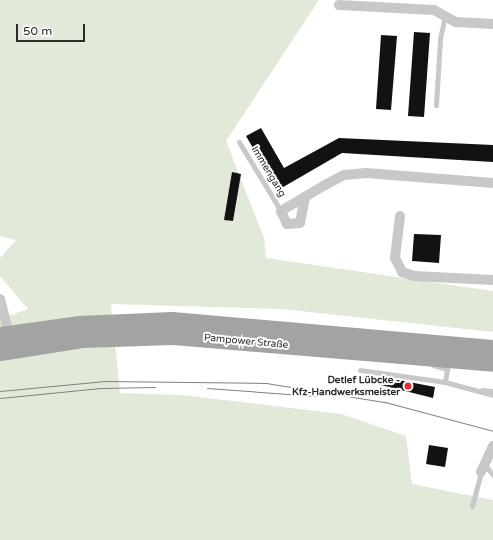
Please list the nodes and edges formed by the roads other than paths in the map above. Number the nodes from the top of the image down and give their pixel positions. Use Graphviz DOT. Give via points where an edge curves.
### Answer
graph roads {
  1 [pos="339,5"];
  2 [pos="445,16"];
  3 [pos="493,24"];
  4 [pos="436,105"];
  5 [pos="239,142"];
  6 [pos="493,183"];
  7 [pos="305,197"];
  8 [pos="281,211"];
  9 [pos="400,216"];
  10 [pos="493,280"];
  11 [pos="0,299"];
  12 [pos="4,334"];
  13 [pos="493,348"];
  14 [pos="6,351"];
  15 [pos="391,354"];
  16 [pos="493,363"];
  17 [pos="360,370"];
  18 [pos="445,382"];
  19 [pos="471,389"];
  20 [pos="493,391"];
  21 [pos="493,395"];
  22 [pos="493,446"];
  23 [pos="483,468"];
  24 [pos="493,475"];
  25 [pos="472,506"];
  1 -- 2 [label="street" via="434,10"];
  2 -- 3 [label="street" via="456,22"];
  2 -- 4 [label="lane" via="440,39"];
  5 -- 8 [label="lane, Immengang"];
  6 -- 7 [label="street" via="366,173 344,175"];
  7 -- 8 [label="street"];
  7 -- 8 [label="street" via="300,223 287,224"];
  9 -- 10 [label="street" via="395,258 402,272 414,276"];
  11 -- 12 [label="street"];
  12 -- 13 [label="main road, Pampower Straße" via="79,324 172,320"];
  12 -- 14 [label="street"];
  14 -- 15 [label="main road, Pampower Straße" via="82,339 173,336"];
  15 -- 16 [label="main road, Pampower Straße"];
  15 -- 18 [label="lane" via="446,369"];
  17 -- 18 [label="lane"];
  18 -- 19 [label="lane"];
  19 -- 20 [label="lane"];
  19 -- 21 [label="lane"];
  22 -- 23 [label="street"];
  23 -- 24 [label="lane"];
  23 -- 25 [label="lane"];
}
